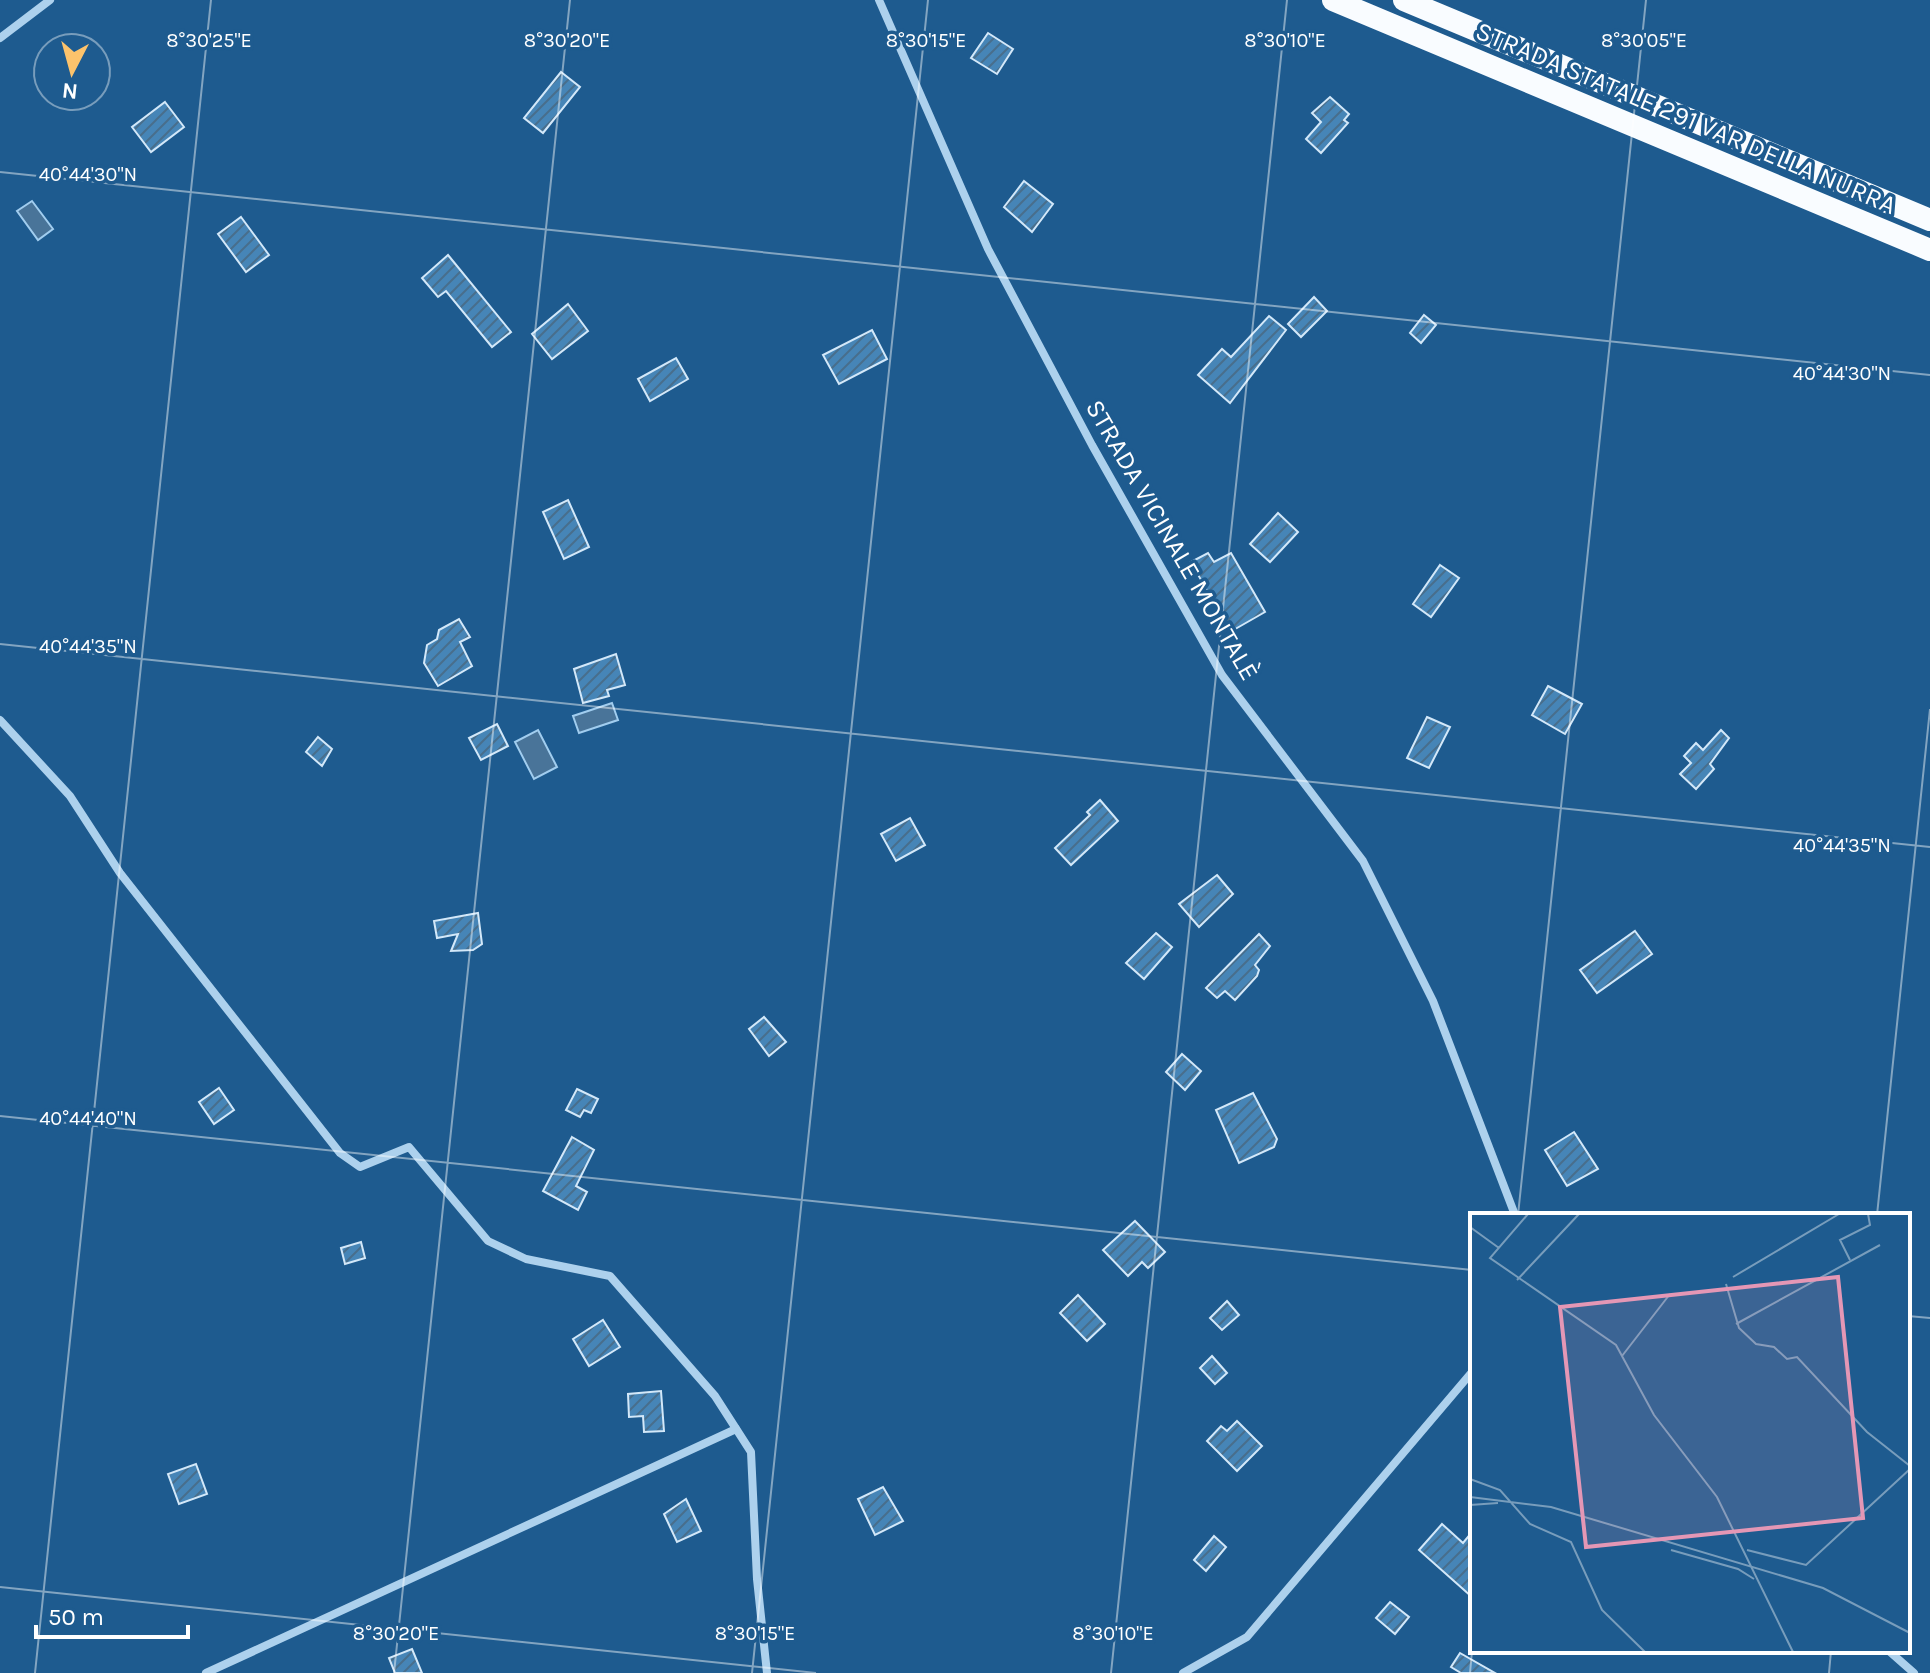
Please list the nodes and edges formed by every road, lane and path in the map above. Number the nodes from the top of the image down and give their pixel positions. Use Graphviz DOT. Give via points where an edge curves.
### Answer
graph roads {
  1 [pos="50,0"];
  2 [pos="879,0"];
  3 [pos="1333,0"];
  4 [pos="1404,0"];
  5 [pos="0,38"];
  6 [pos="1930,220"];
  7 [pos="1930,250"];
  8 [pos="0,720"];
  9 [pos="1514,1213"];
  10 [pos="1470,1374"];
  11 [pos="736,1429"];
  12 [pos="1891,1653"];
  13 [pos="206,1673"];
  14 [pos="767,1673"];
  15 [pos="1183,1673"];
  16 [pos="1914,1673"];
  1 -- 5 [label="street"];
  2 -- 9 [label="street, STRADA VICINALE MONTALÈ" via="988,249 1122,498 1222,675 1363,861 1433,1001"];
  3 -- 7 [label="highway, STRADA STATALE 291 VAR DELLA NURRA"];
  4 -- 6 [label="highway, STRADA STATALE 291 VAR DELLA NURRA"];
  8 -- 11 [label="street" via="70,796 120,873 340,1153 360,1167 409,1147 488,1241 526,1259 610,1276 715,1396"];
  10 -- 15 [label="street" via="1247,1637"];
  11 -- 13 [label="street"];
  11 -- 14 [label="street" via="751,1452"];
  12 -- 16 [label="street"];
}
